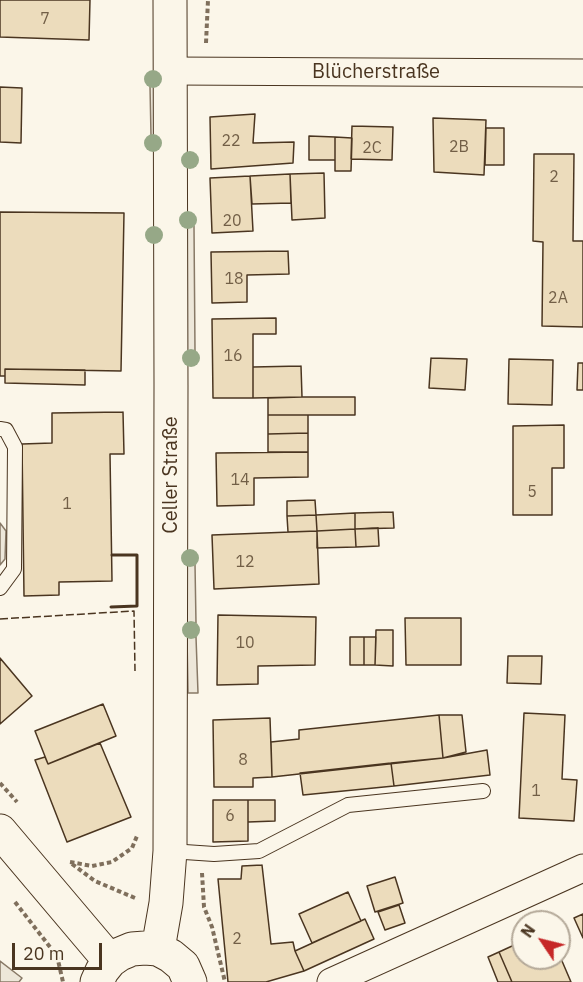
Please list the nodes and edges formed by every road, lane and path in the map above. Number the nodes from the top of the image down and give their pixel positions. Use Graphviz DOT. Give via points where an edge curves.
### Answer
graph roads {
  1 [pos="170,0"];
  2 [pos="208,0"];
  3 [pos="202,70"];
  4 [pos="170,71"];
  5 [pos="583,73"];
  6 [pos="0,429"];
  7 [pos="0,587"];
  8 [pos="483,791"];
  9 [pos="0,831"];
  10 [pos="139,833"];
  11 [pos="170,851"];
  12 [pos="583,868"];
  13 [pos="135,899"];
  14 [pos="14,901"];
  15 [pos="212,927"];
  16 [pos="158,950"];
  17 [pos="104,972"];
  18 [pos="63,982"];
  19 [pos="190,982"];
  20 [pos="225,982"];
  21 [pos="331,982"];
  1 -- 4 [label="main road, Celler Straße"];
  2 -- 3 [label="path"];
  3 -- 4 [label="street, Blücherstraße"];
  3 -- 5 [label="street, Blücherstraße"];
  4 -- 11 [label="main road, Celler Straße"];
  6 -- 7 [label="lane" via="6,430 15,447 14,569"];
  8 -- 11 [label="lane" via="348,805 259,851"];
  9 -- 17 [label="main road"];
  10 -- 13 [label="path" via="132,848 112,862 92,866 70,862 95,881"];
  11 -- 16 [label="main road, Celler Straße"];
  12 -- 21 [label="street"];
  14 -- 18 [label="path" via="57,956"];
  15 -- 20 [label="path"];
  16 -- 17 [label="main road" via="132,949 120,954"];
  16 -- 19 [label="main road" via="183,966"];
}
